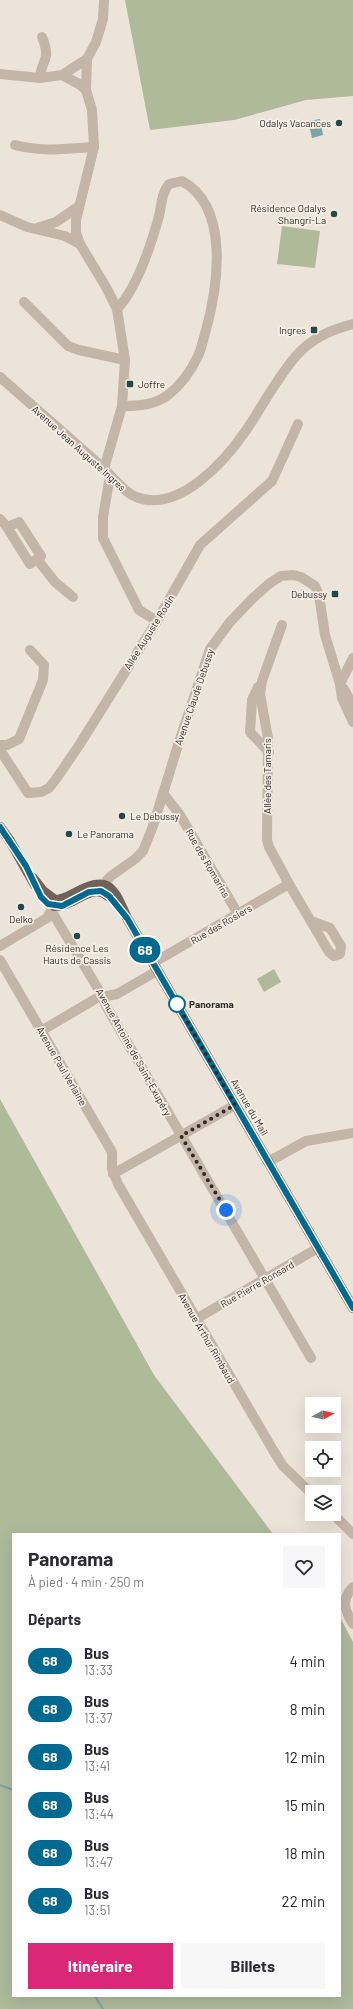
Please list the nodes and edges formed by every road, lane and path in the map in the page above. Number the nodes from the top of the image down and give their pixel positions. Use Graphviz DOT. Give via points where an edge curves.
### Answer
graph roads {
  1 [pos="104,0"];
  2 [pos="42,37"];
  3 [pos="87,59"];
  4 [pos="0,74"];
  5 [pos="62,75"];
  6 [pos="40,78"];
  7 [pos="86,90"];
  8 [pos="15,145"];
  9 [pos="94,147"];
  10 [pos="78,207"];
  11 [pos="0,215"];
  12 [pos="36,228"];
  13 [pos="80,244"];
  14 [pos="24,302"];
  15 [pos="117,310"];
  16 [pos="353,324"];
  17 [pos="125,360"];
  18 [pos="0,377"];
  19 [pos="122,406"];
  20 [pos="298,424"];
  21 [pos="107,472"];
  22 [pos="4,523"];
  23 [pos="73,597"];
  24 [pos="157,621"];
  25 [pos="282,625"];
  26 [pos="30,650"];
  27 [pos="353,658"];
  28 [pos="262,680"];
  29 [pos="340,684"];
  30 [pos="353,706"];
  31 [pos="353,722"];
  32 [pos="0,745"];
  33 [pos="0,750"];
  34 [pos="268,752"];
  35 [pos="163,793"];
  36 [pos="0,827"];
  37 [pos="289,884"];
  38 [pos="105,888"];
  39 [pos="54,906"];
  40 [pos="238,914"];
  41 [pos="311,921"];
  42 [pos="0,946"];
  43 [pos="0,960"];
  44 [pos="155,967"];
  45 [pos="104,993"];
  46 [pos="41,1031"];
  47 [pos="235,1105"];
  48 [pos="353,1133"];
  49 [pos="181,1136"];
  50 [pos="268,1162"];
  51 [pos="118,1172"];
  52 [pos="318,1248"];
  53 [pos="265,1279"];
  54 [pos="353,1308"];
  55 [pos="196,1319"];
  56 [pos="311,1358"];
  57 [pos="305,1487"];
  58 [pos="340,1521"];
  59 [pos="353,1534"];
  60 [pos="353,1587"];
  61 [pos="353,1624"];
  1 -- 3 [label="street" via="103,19 96,42"];
  2 -- 6 [label="street" via="47,57 40,71"];
  3 -- 5 [label="street"];
  3 -- 7 [label="street"];
  4 -- 6 [label="street"];
  5 -- 6 [label="street"];
  5 -- 7 [label="street"];
  7 -- 9 [label="street" via="92,110"];
  8 -- 9 [label="street" via="50,150"];
  9 -- 10 [label="street"];
  10 -- 12 [label="street" via="56,222"];
  10 -- 13 [label="street" via="76,233"];
  11 -- 12 [label="street"];
  12 -- 13 [label="street" via="65,236"];
  13 -- 15 [label="street"];
  14 -- 17 [label="street" via="68,346"];
  15 -- 17 [label="street"];
  15 -- 19 [label="street" via="126,299 152,239 163,190 168,184 182,181 196,191 215,231 215,291 208,322 198,355 181,384 167,396 152,403"];
  16 -- 21 [label="street, Avenue Jean Auguste Ingres" via="324,334 296,356 226,455 212,470 185,491 164,499 145,500 125,490"];
  17 -- 19 [label="street"];
  18 -- 21 [label="street, Avenue Jean Auguste Ingres"];
  19 -- 21 [label="street"];
  20 -- 24 [label="street, Allée Auguste Rodin" via="272,481 200,545"];
  21 -- 24 [label="street" via="103,538 138,610"];
  22 -- 23 [label="street" via="30,564 37,559 55,582"];
  24 -- 33 [label="street, Allée Auguste Rodin" via="78,747 49,788 41,792 28,793"];
  25 -- 28 [label="street, Allée des Tamaris"];
  26 -- 32 [label="street" via="44,665 43,680 19,739 7,745"];
  27 -- 29 [label="street"];
  28 -- 34 [label="street, Allée des Tamaris" via="260,694"];
  28 -- 34 [label="street" via="252,700 250,732"];
  29 -- 30 [label="street, Avenue Claude Debussy"];
  29 -- 31 [label="street, Avenue Claude Debussy" via="342,698"];
  29 -- 35 [label="street, Avenue Claude Debussy" via="329,652 320,602 314,586 302,577 280,576 244,607 210,649"];
  34 -- 37 [label="street, Allée des Tamaris" via="267,840"];
  35 -- 38 [label="street, Avenue Claude Debussy" via="143,851 111,876"];
  35 -- 40 [label="street, Rue des Romarins" via="180,815"];
  36 -- 39 [label="main road" via="33,878 41,897"];
  37 -- 40 [label="street, Rue des Rosiers"];
  37 -- 41 [label="street, Allée des Tamaris"];
  38 -- 39 [label="main road" via="99,883 90,885 62,899"];
  38 -- 44 [label="main road, Avenue du Mail" via="113,891"];
  39 -- 42 [label="street" via="47,918"];
  39 -- 45 [label="street, Avenue Antoine de Saint-Exupéry"];
  40 -- 44 [label="street, Rue des Rosiers"];
  43 -- 46 [label="street, Avenue Paul Verlaine"];
  44 -- 45 [label="street, Rue des Rosiers" via="116,994"];
  44 -- 47 [label="main road, Avenue du Mail"];
  45 -- 46 [label="street, Rue des Rosiers"];
  45 -- 49 [label="street, Avenue Antoine de Saint-Exupéry" via="106,1006"];
  46 -- 51 [label="street, Avenue Paul Verlaine" via="112,1152"];
  47 -- 49 [label="street"];
  47 -- 50 [label="main road, Avenue du Mail"];
  48 -- 50 [label="street" via="306,1141"];
  49 -- 51 [label="street"];
  49 -- 53 [label="street, Avenue Antoine de Saint-Exupéry"];
  50 -- 52 [label="main road, Avenue du Mail"];
  51 -- 55 [label="street, Avenue Arthur Rimbaud"];
  52 -- 53 [label="street, Rue Pierre Ronsard"];
  52 -- 54 [label="main road, Avenue du Mail"];
  53 -- 55 [label="street, Rue Pierre Ronsard"];
  53 -- 56 [label="street, Avenue Antoine de Saint-Exupéry"];
  55 -- 57 [label="street, Avenue Arthur Rimbaud" via="283,1466"];
  58 -- 59 [label="street"];
  60 -- 61 [label="street" via="345,1597 345,1604"];
}
